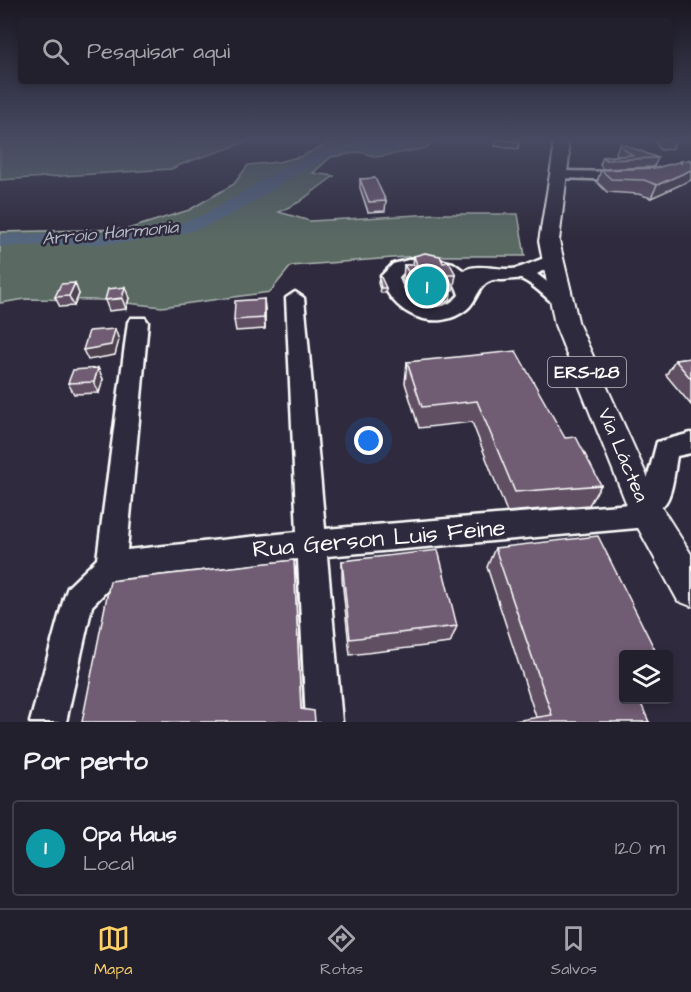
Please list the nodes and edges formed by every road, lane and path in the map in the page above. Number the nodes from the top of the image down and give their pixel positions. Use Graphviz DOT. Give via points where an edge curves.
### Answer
graph roads {
  1 [pos="559,175"];
  2 [pos="643,175"];
  3 [pos="552,261"];
  4 [pos="456,271"];
  5 [pos="525,274"];
  6 [pos="486,275"];
  7 [pos="468,295"];
  8 [pos="296,298"];
  9 [pos="561,300"];
  10 [pos="138,322"];
  11 [pos="691,443"];
  12 [pos="646,509"];
  13 [pos="311,544"];
  14 [pos="111,566"];
  15 [pos="691,588"];
  16 [pos="48,722"];
  17 [pos="324,722"];
  1 -- 2 [label="street"];
  1 -- 3 [label="main road, Via Láctea / ERS-128" via="549,241"];
  3 -- 5 [label="street"];
  3 -- 9 [label="main road, Via Láctea / ERS-128"];
  4 -- 6 [label="street"];
  4 -- 7 [label="street" via="464,279"];
  4 -- 7 [label="street" via="436,262 413,261 395,270 390,284 398,300 426,312 456,308"];
  5 -- 6 [label="street"];
  5 -- 9 [label="street"];
  6 -- 7 [label="street" via="471,285"];
  8 -- 13 [label="street"];
  9 -- 12 [label="main road, Via Láctea / ERS-128" via="567,325"];
  10 -- 14 [label="street"];
  11 -- 12 [label="street" via="666,449 655,498"];
  12 -- 13 [label="street, Rua Gerson Luis Feine"];
  12 -- 15 [label="main road, Via Láctea / ERS-128"];
  13 -- 14 [label="street, Rua Gerson Luis Feine"];
  13 -- 17 [label="street"];
  14 -- 16 [label="street" via="79,598"];
}
